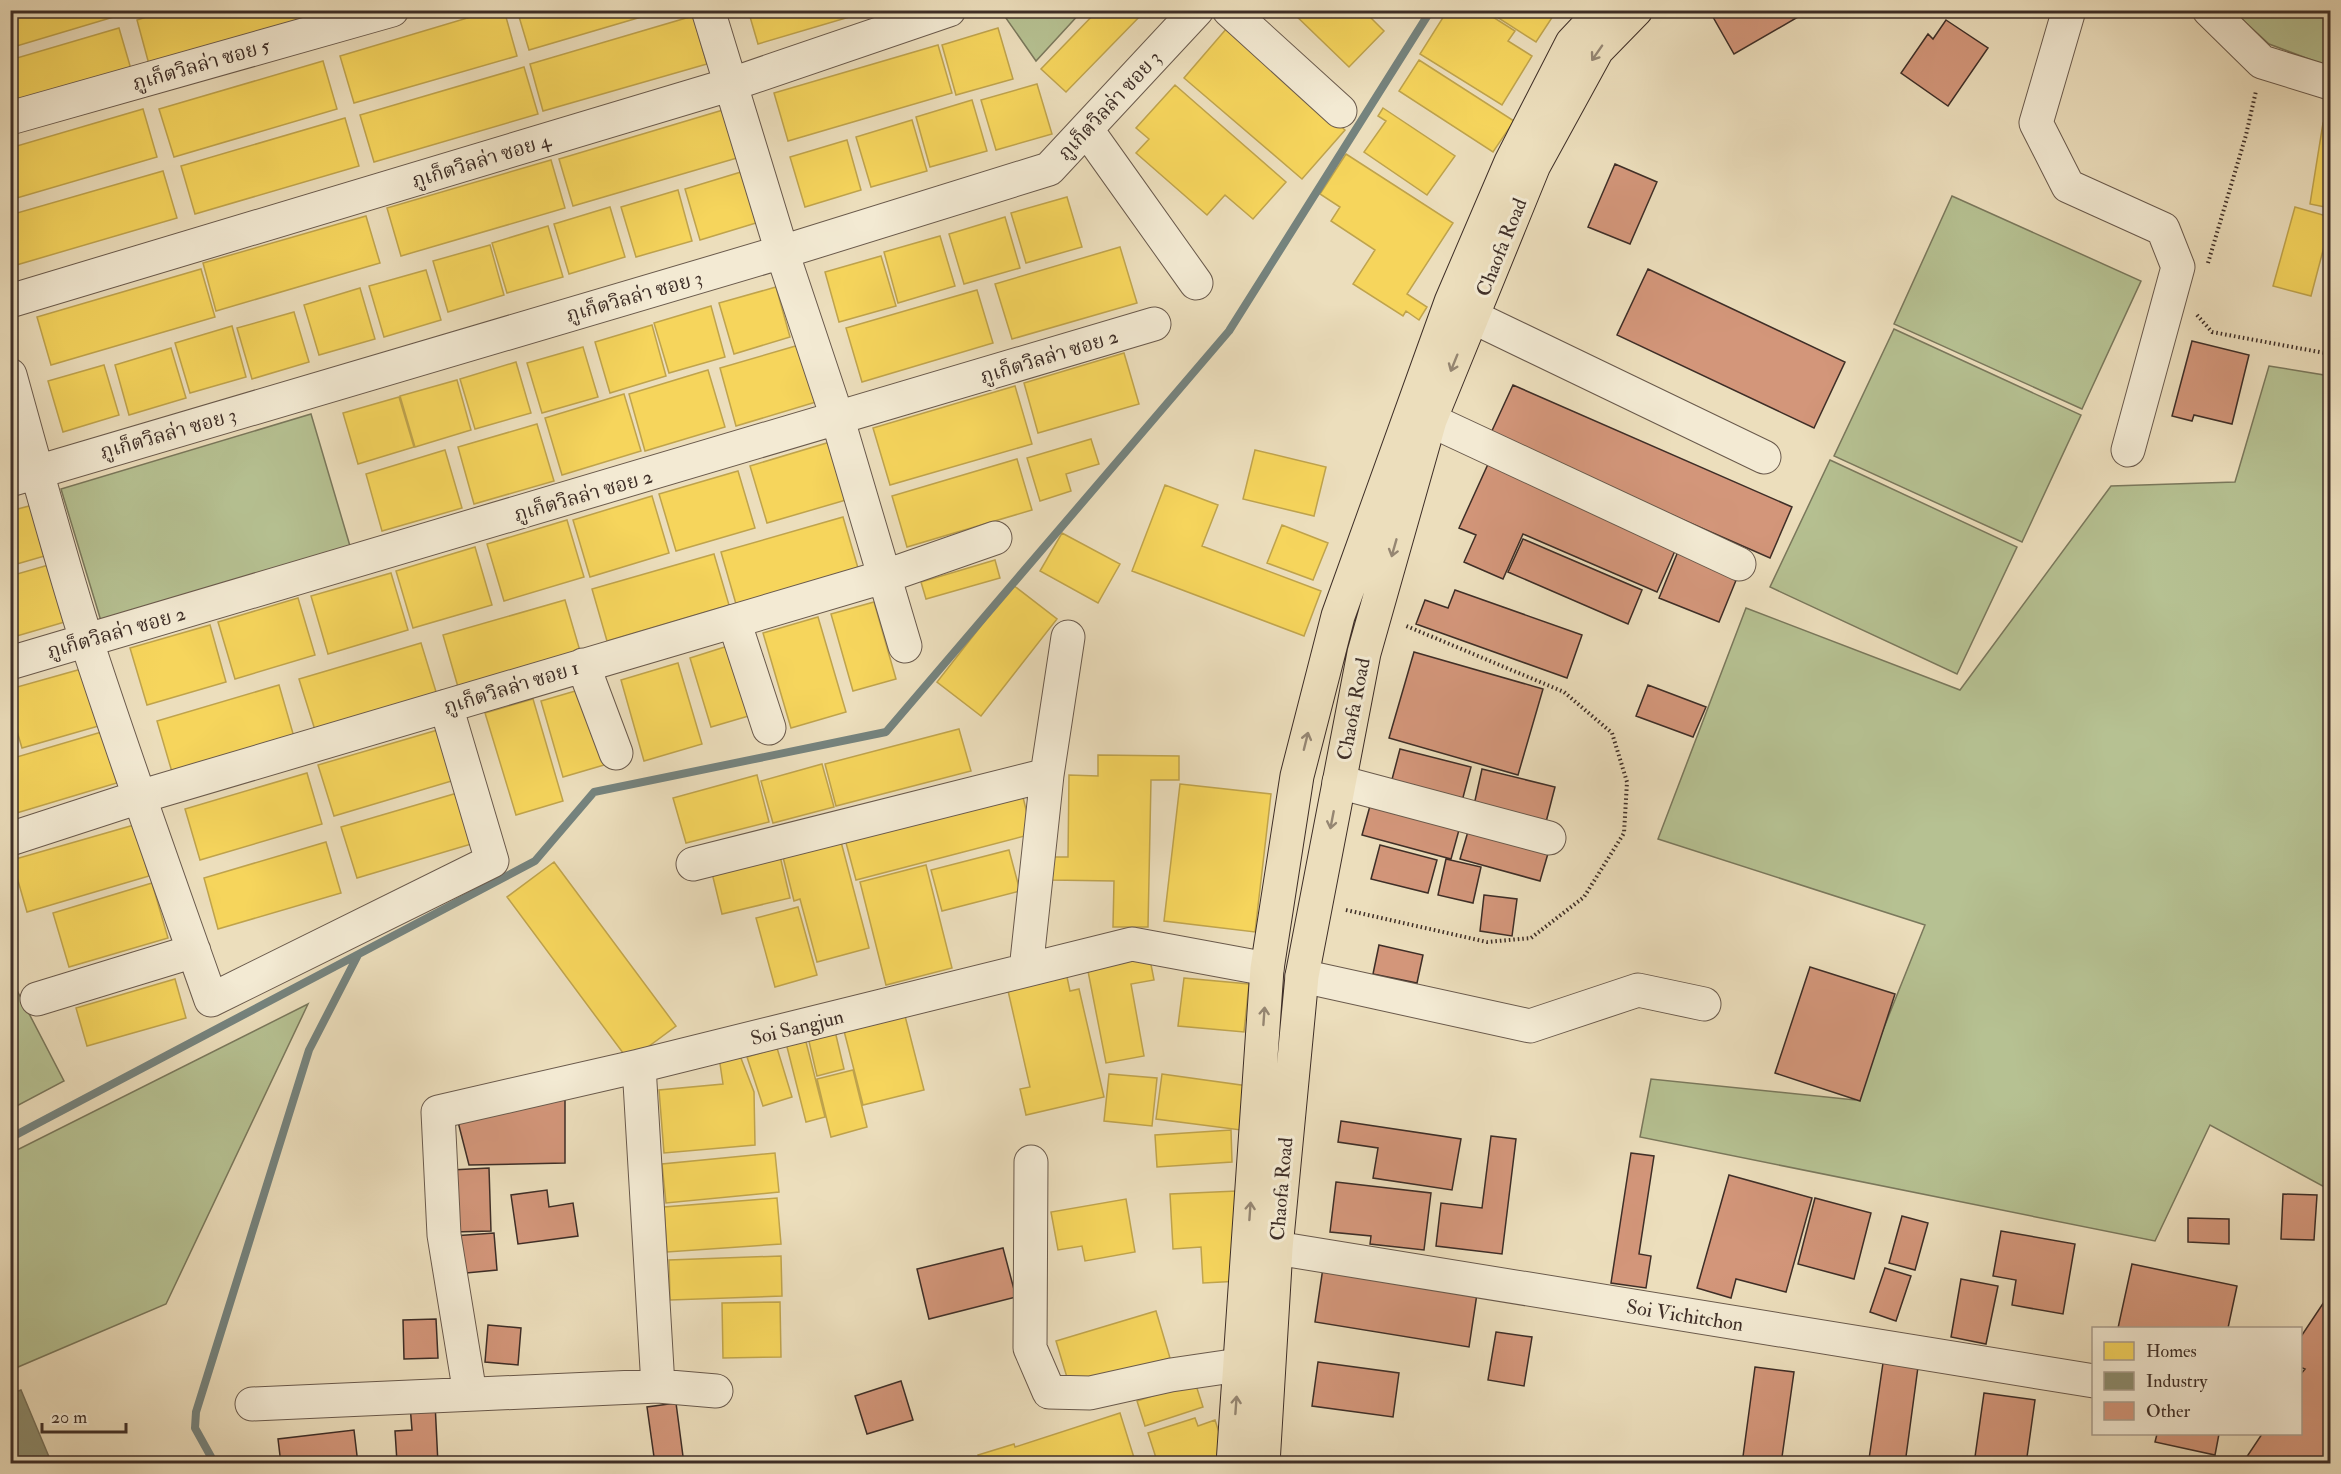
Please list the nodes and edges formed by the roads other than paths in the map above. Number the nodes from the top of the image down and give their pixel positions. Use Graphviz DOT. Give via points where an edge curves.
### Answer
graph roads {
  1 [pos="392,10"];
  2 [pos="708,10"];
  3 [pos="949,10"];
  4 [pos="1197,10"];
  5 [pos="1229,10"];
  6 [pos="1603,10"];
  7 [pos="1636,10"];
  8 [pos="2069,10"];
  9 [pos="2210,10"];
  10 [pos="2331,83"];
  11 [pos="732,84"];
  12 [pos="1340,111"];
  13 [pos="10,118"];
  14 [pos="1087,130"];
  15 [pos="782,252"];
  16 [pos="1196,283"];
  17 [pos="10,302"];
  18 [pos="1473,317"];
  19 [pos="1154,324"];
  20 [pos="10,375"];
  21 [pos="838,420"];
  22 [pos="1430,420"];
  23 [pos="2128,450"];
  24 [pos="1764,457"];
  25 [pos="23,476"];
  26 [pos="995,538"];
  27 [pos="1739,564"];
  28 [pos="883,577"];
  29 [pos="734,621"];
  30 [pos="1068,637"];
  31 [pos="87,641"];
  32 [pos="904,646"];
  33 [pos="10,663"];
  34 [pos="583,666"];
  35 [pos="446,706"];
  36 [pos="769,728"];
  37 [pos="616,753"];
  38 [pos="1047,775"];
  39 [pos="1339,782"];
  40 [pos="139,797"];
  41 [pos="1549,838"];
  42 [pos="10,839"];
  43 [pos="693,864"];
  44 [pos="194,951"];
  45 [pos="1267,969"];
  46 [pos="1026,970"];
  47 [pos="1302,976"];
  48 [pos="37,999"];
  49 [pos="1704,1004"];
  50 [pos="639,1066"];
  51 [pos="1031,1162"];
  52 [pos="1276,1248"];
  53 [pos="1239,1365"];
  54 [pos="2092,1381"];
  55 [pos="658,1386"];
  56 [pos="716,1391"];
  57 [pos="470,1394"];
  58 [pos="252,1404"];
  59 [pos="1233,1464"];
  60 [pos="1263,1464"];
  1 -- 13 [label="street, ภูเก็ตวิลล่า ซอย 5"];
  2 -- 11 [label="street"];
  3 -- 11 [label="street, ภูเก็ตวิลล่า ซอย 4"];
  4 -- 14 [label="street, ภูเก็ตวิลล่า ซอย 3"];
  5 -- 12 [label="street"];
  45 -- 6 [label="main road, Chaofa Road, one-way" via="1297,776 1338,616 1451,302 1510,162 1572,43"];
  7 -- 18 [label="main road, Chaofa Road, one-way" via="1597,50 1534,165"];
  8 -- 23 [label="street" via="2036,123 2068,186 2163,229 2178,267"];
  9 -- 10 [label="street" via="2262,62"];
  11 -- 15 [label="street"];
  11 -- 17 [label="street, ภูเก็ตวิลล่า ซอย 4"];
  14 -- 15 [label="street, ภูเก็ตวิลล่า ซอย 3" via="1049,169"];
  14 -- 16 [label="street"];
  15 -- 21 [label="street"];
  15 -- 25 [label="street, ภูเก็ตวิลล่า ซอย 3"];
  18 -- 22 [label="main road, Chaofa Road, one-way"];
  18 -- 24 [label="street"];
  19 -- 21 [label="street, ภูเก็ตวิลล่า ซอย 2"];
  20 -- 25 [label="street"];
  21 -- 28 [label="street"];
  21 -- 31 [label="street, ภูเก็ตวิลล่า ซอย 2"];
  22 -- 27 [label="street"];
  22 -- 39 [label="main road, Chaofa Road, one-way" via="1364,653"];
  25 -- 31 [label="street"];
  26 -- 28 [label="street, ภูเก็ตวิลล่า ซอย 1"];
  28 -- 29 [label="street, ภูเก็ตวิลล่า ซอย 1"];
  28 -- 32 [label="street"];
  29 -- 34 [label="street, ภูเก็ตวิลล่า ซอย 1"];
  29 -- 36 [label="street"];
  30 -- 38 [label="street"];
  31 -- 33 [label="street, ภูเก็ตวิลล่า ซอย 2"];
  31 -- 40 [label="street"];
  34 -- 35 [label="street, ภูเก็ตวิลล่า ซอย 1"];
  34 -- 37 [label="street"];
  35 -- 40 [label="street, ภูเก็ตวิลล่า ซอย 1"];
  35 -- 44 [label="street" via="492,861 211,1000"];
  38 -- 43 [label="street"];
  38 -- 46 [label="street"];
  39 -- 41 [label="street"];
  39 -- 47 [label="main road, Chaofa Road, one-way"];
  40 -- 42 [label="street, ภูเก็ตวิลล่า ซอย 1"];
  40 -- 44 [label="street"];
  44 -- 48 [label="street"];
  45 -- 46 [label="street, Soi Sangjun" via="1132,944"];
  53 -- 45 [label="main road, Chaofa Road, one-way"];
  46 -- 50 [label="street, Soi Sangjun"];
  47 -- 49 [label="street" via="1530,1026 1638,990"];
  47 -- 52 [label="main road, Chaofa Road"];
  50 -- 55 [label="street"];
  50 -- 57 [label="street, Soi Sangjun" via="438,1112 444,1235"];
  51 -- 53 [label="street" via="1030,1348 1049,1392 1090,1393 1171,1374"];
  52 -- 54 [label="street, Soi Vichitchon"];
  52 -- 60 [label="main road, Chaofa Road"];
  59 -- 53 [label="main road, Chaofa Road, one-way"];
  55 -- 56 [label="street"];
  55 -- 57 [label="street"];
  57 -- 58 [label="street"];
}
